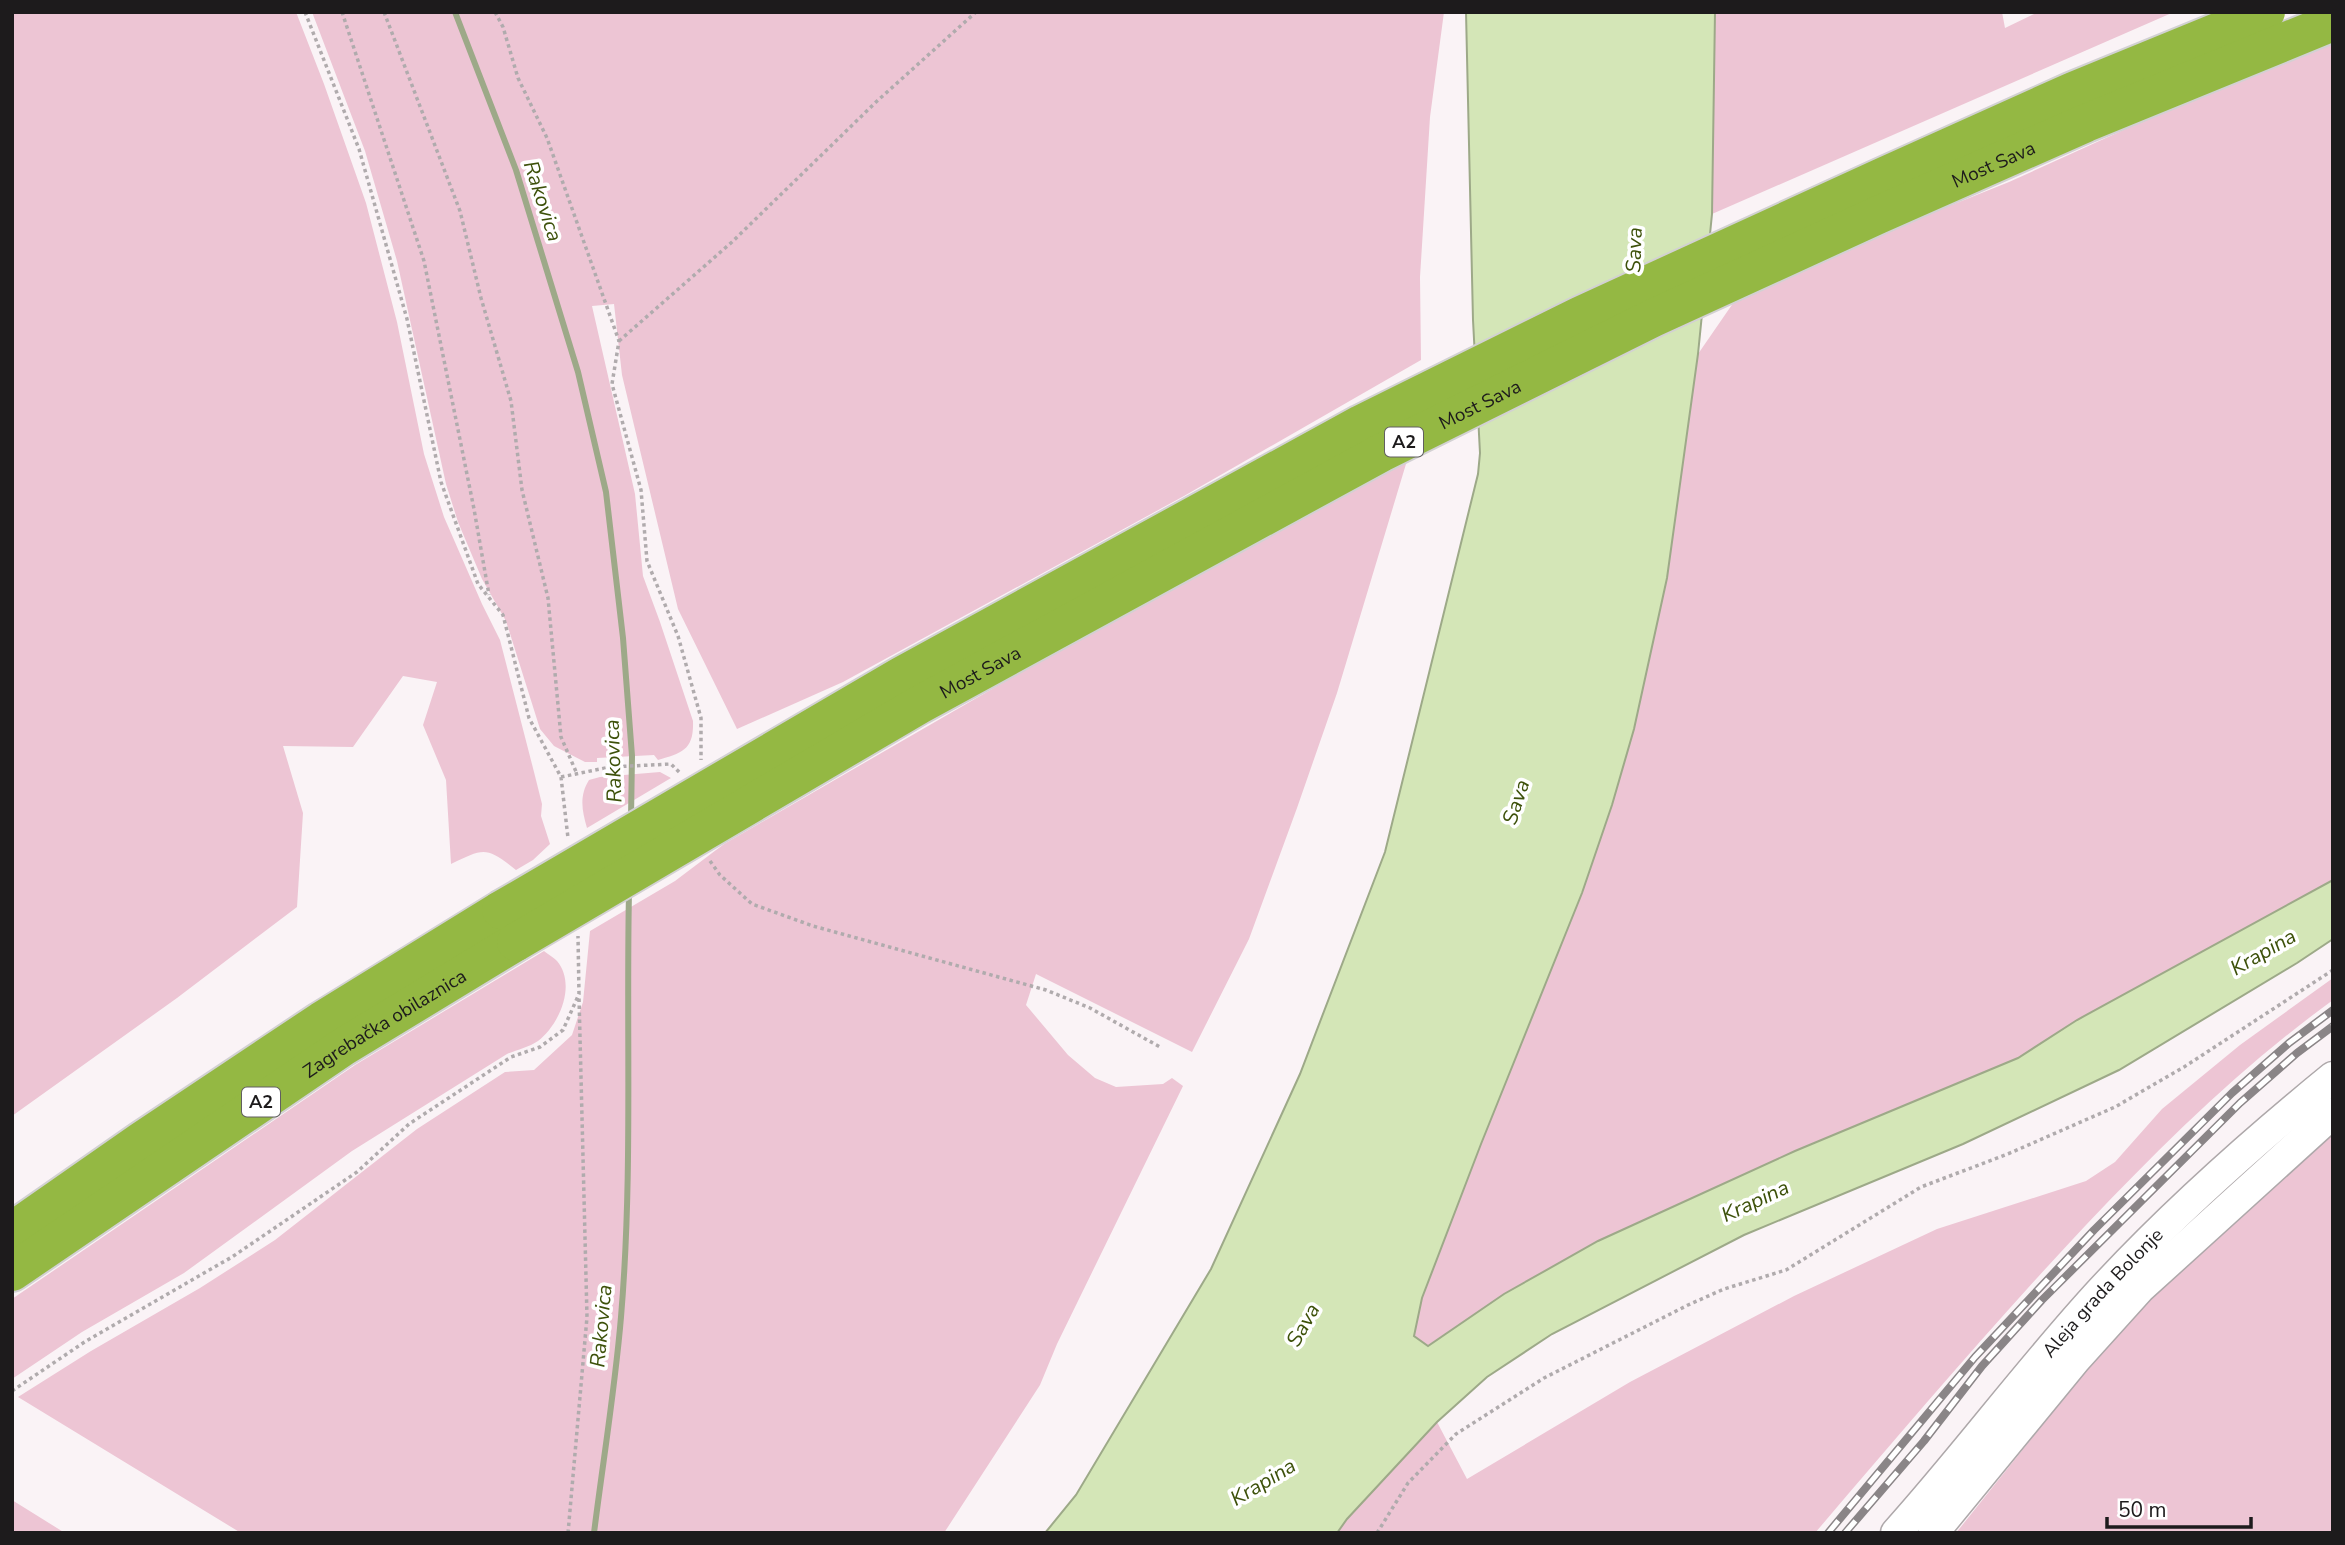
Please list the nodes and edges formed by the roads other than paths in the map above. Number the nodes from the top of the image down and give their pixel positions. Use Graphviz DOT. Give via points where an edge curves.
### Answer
graph roads {
  1 [pos="2266,12"];
  2 [pos="2333,22"];
  3 [pos="509,926"];
  4 [pos="2333,1077"];
  5 [pos="2333,1113"];
  6 [pos="12,1231"];
  7 [pos="12,1272"];
  8 [pos="1896,1533"];
  9 [pos="1933,1533"];
  1 -- 3 [label="highway, Most Sava / A2, bridge" via="2073,91 1882,177 1579,316 1361,424 901,676"];
  2 -- 3 [label="highway, Most Sava / A2, bridge" via="2086,123 1653,318 1381,453"];
  3 -- 6 [label="highway, Zagrebačka obilaznica / A2" via="321,1021"];
  3 -- 7 [label="highway, Zagrebačka obilaznica / A2" via="343,1047"];
  4 -- 8 [label="main road, Aleja grada Bolonje" via="2263,1134 2122,1269"];
  5 -- 9 [label="main road, Aleja grada Bolonje" via="2140,1288"];
}
